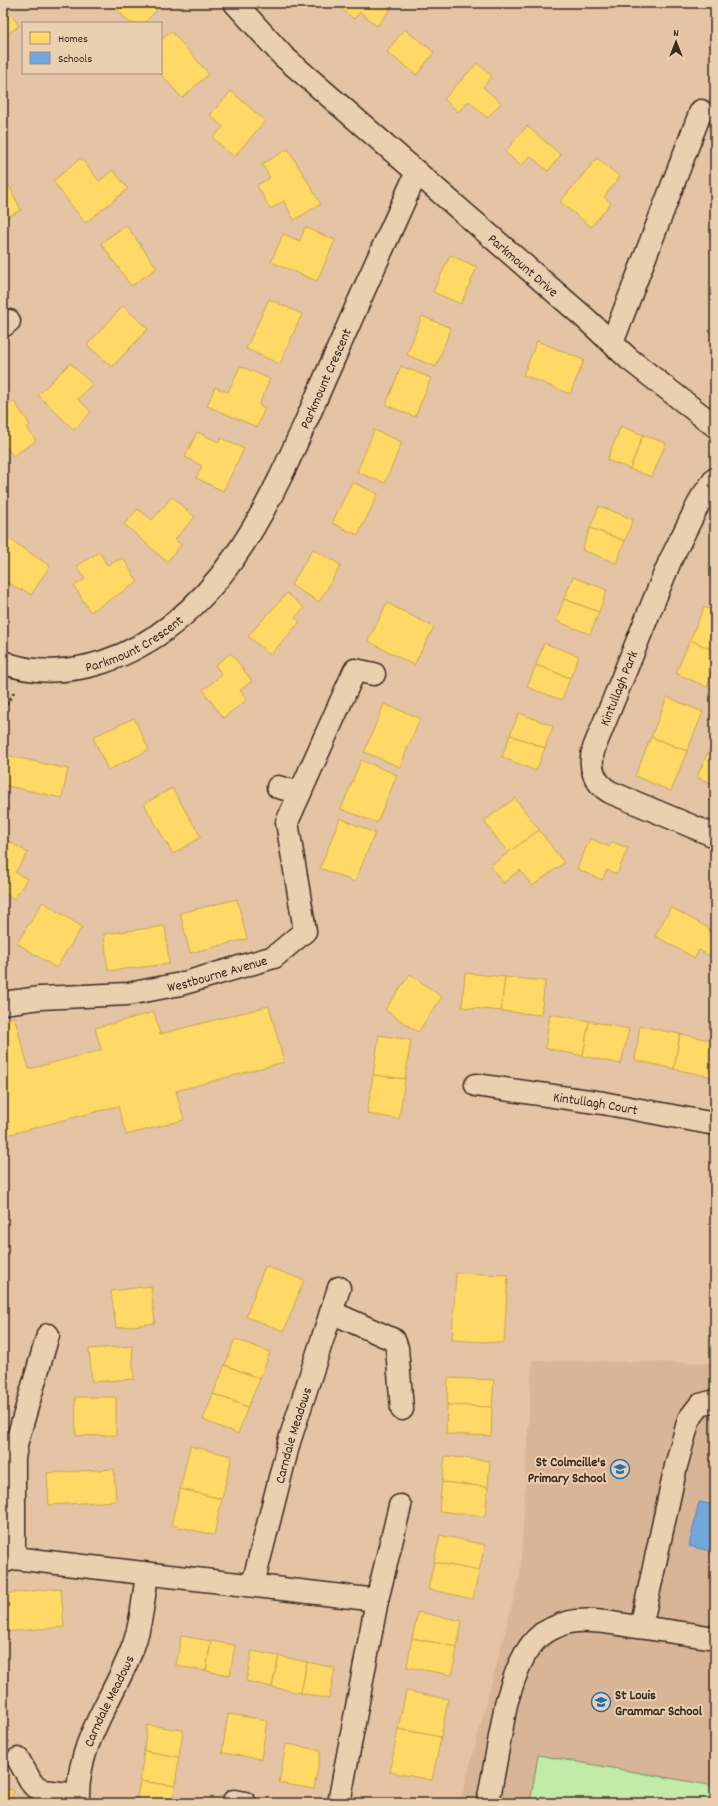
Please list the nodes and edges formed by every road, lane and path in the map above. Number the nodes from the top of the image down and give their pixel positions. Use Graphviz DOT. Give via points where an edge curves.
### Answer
graph roads {
  1 [pos="235,3"];
  2 [pos="701,111"];
  3 [pos="417,172"];
  4 [pos="612,343"];
  5 [pos="715,426"];
  6 [pos="715,479"];
  7 [pos="3,662"];
  8 [pos="374,674"];
  9 [pos="278,787"];
  10 [pos="300,792"];
  11 [pos="715,836"];
  12 [pos="3,1003"];
  13 [pos="476,1085"];
  14 [pos="715,1124"];
  15 [pos="339,1288"];
  16 [pos="331,1312"];
  17 [pos="48,1335"];
  18 [pos="715,1401"];
  19 [pos="402,1409"];
  20 [pos="400,1506"];
  21 [pos="9,1560"];
  22 [pos="147,1575"];
  23 [pos="253,1584"];
  24 [pos="377,1600"];
  25 [pos="641,1627"];
  26 [pos="715,1638"];
  27 [pos="18,1759"];
  28 [pos="77,1799"];
  29 [pos="339,1803"];
  30 [pos="488,1803"];
  1 -- 3 [label="street" via="283,56"];
  2 -- 4 [label="street"];
  3 -- 4 [label="street, Parkmount Drive"];
  3 -- 7 [label="street, Parkmount Crescent" via="268,502 235,557 210,589 158,635 91,666 56,670 28,669"];
  4 -- 5 [label="street, Parkmount Drive"];
  6 -- 11 [label="street, Kintullagh Park" via="702,497 670,561 591,761 596,779 610,792"];
  8 -- 10 [label="street, Westbourne Avenue" via="355,670"];
  9 -- 10 [label="street"];
  10 -- 12 [label="street, Westbourne Avenue" via="287,822 305,931 274,957 155,990"];
  13 -- 14 [label="street, Kintullagh Court" via="603,1103"];
  15 -- 16 [label="street, Carndale Meadows"];
  16 -- 19 [label="street" via="394,1340 397,1348"];
  16 -- 23 [label="street, Carndale Meadows" via="289,1442"];
  17 -- 21 [label="street" via="14,1458"];
  18 -- 25 [label="street" via="700,1405 689,1419 676,1466"];
  20 -- 24 [label="street"];
  21 -- 22 [label="street"];
  22 -- 23 [label="street"];
  22 -- 28 [label="street, Carndale Meadows" via="139,1629 124,1668 86,1746 79,1771"];
  23 -- 24 [label="street"];
  24 -- 29 [label="street"];
  25 -- 26 [label="street"];
  25 -- 30 [label="street" via="576,1621 555,1627 535,1642 518,1668 506,1704"];
  27 -- 28 [label="street" via="33,1785 44,1791"];
}
